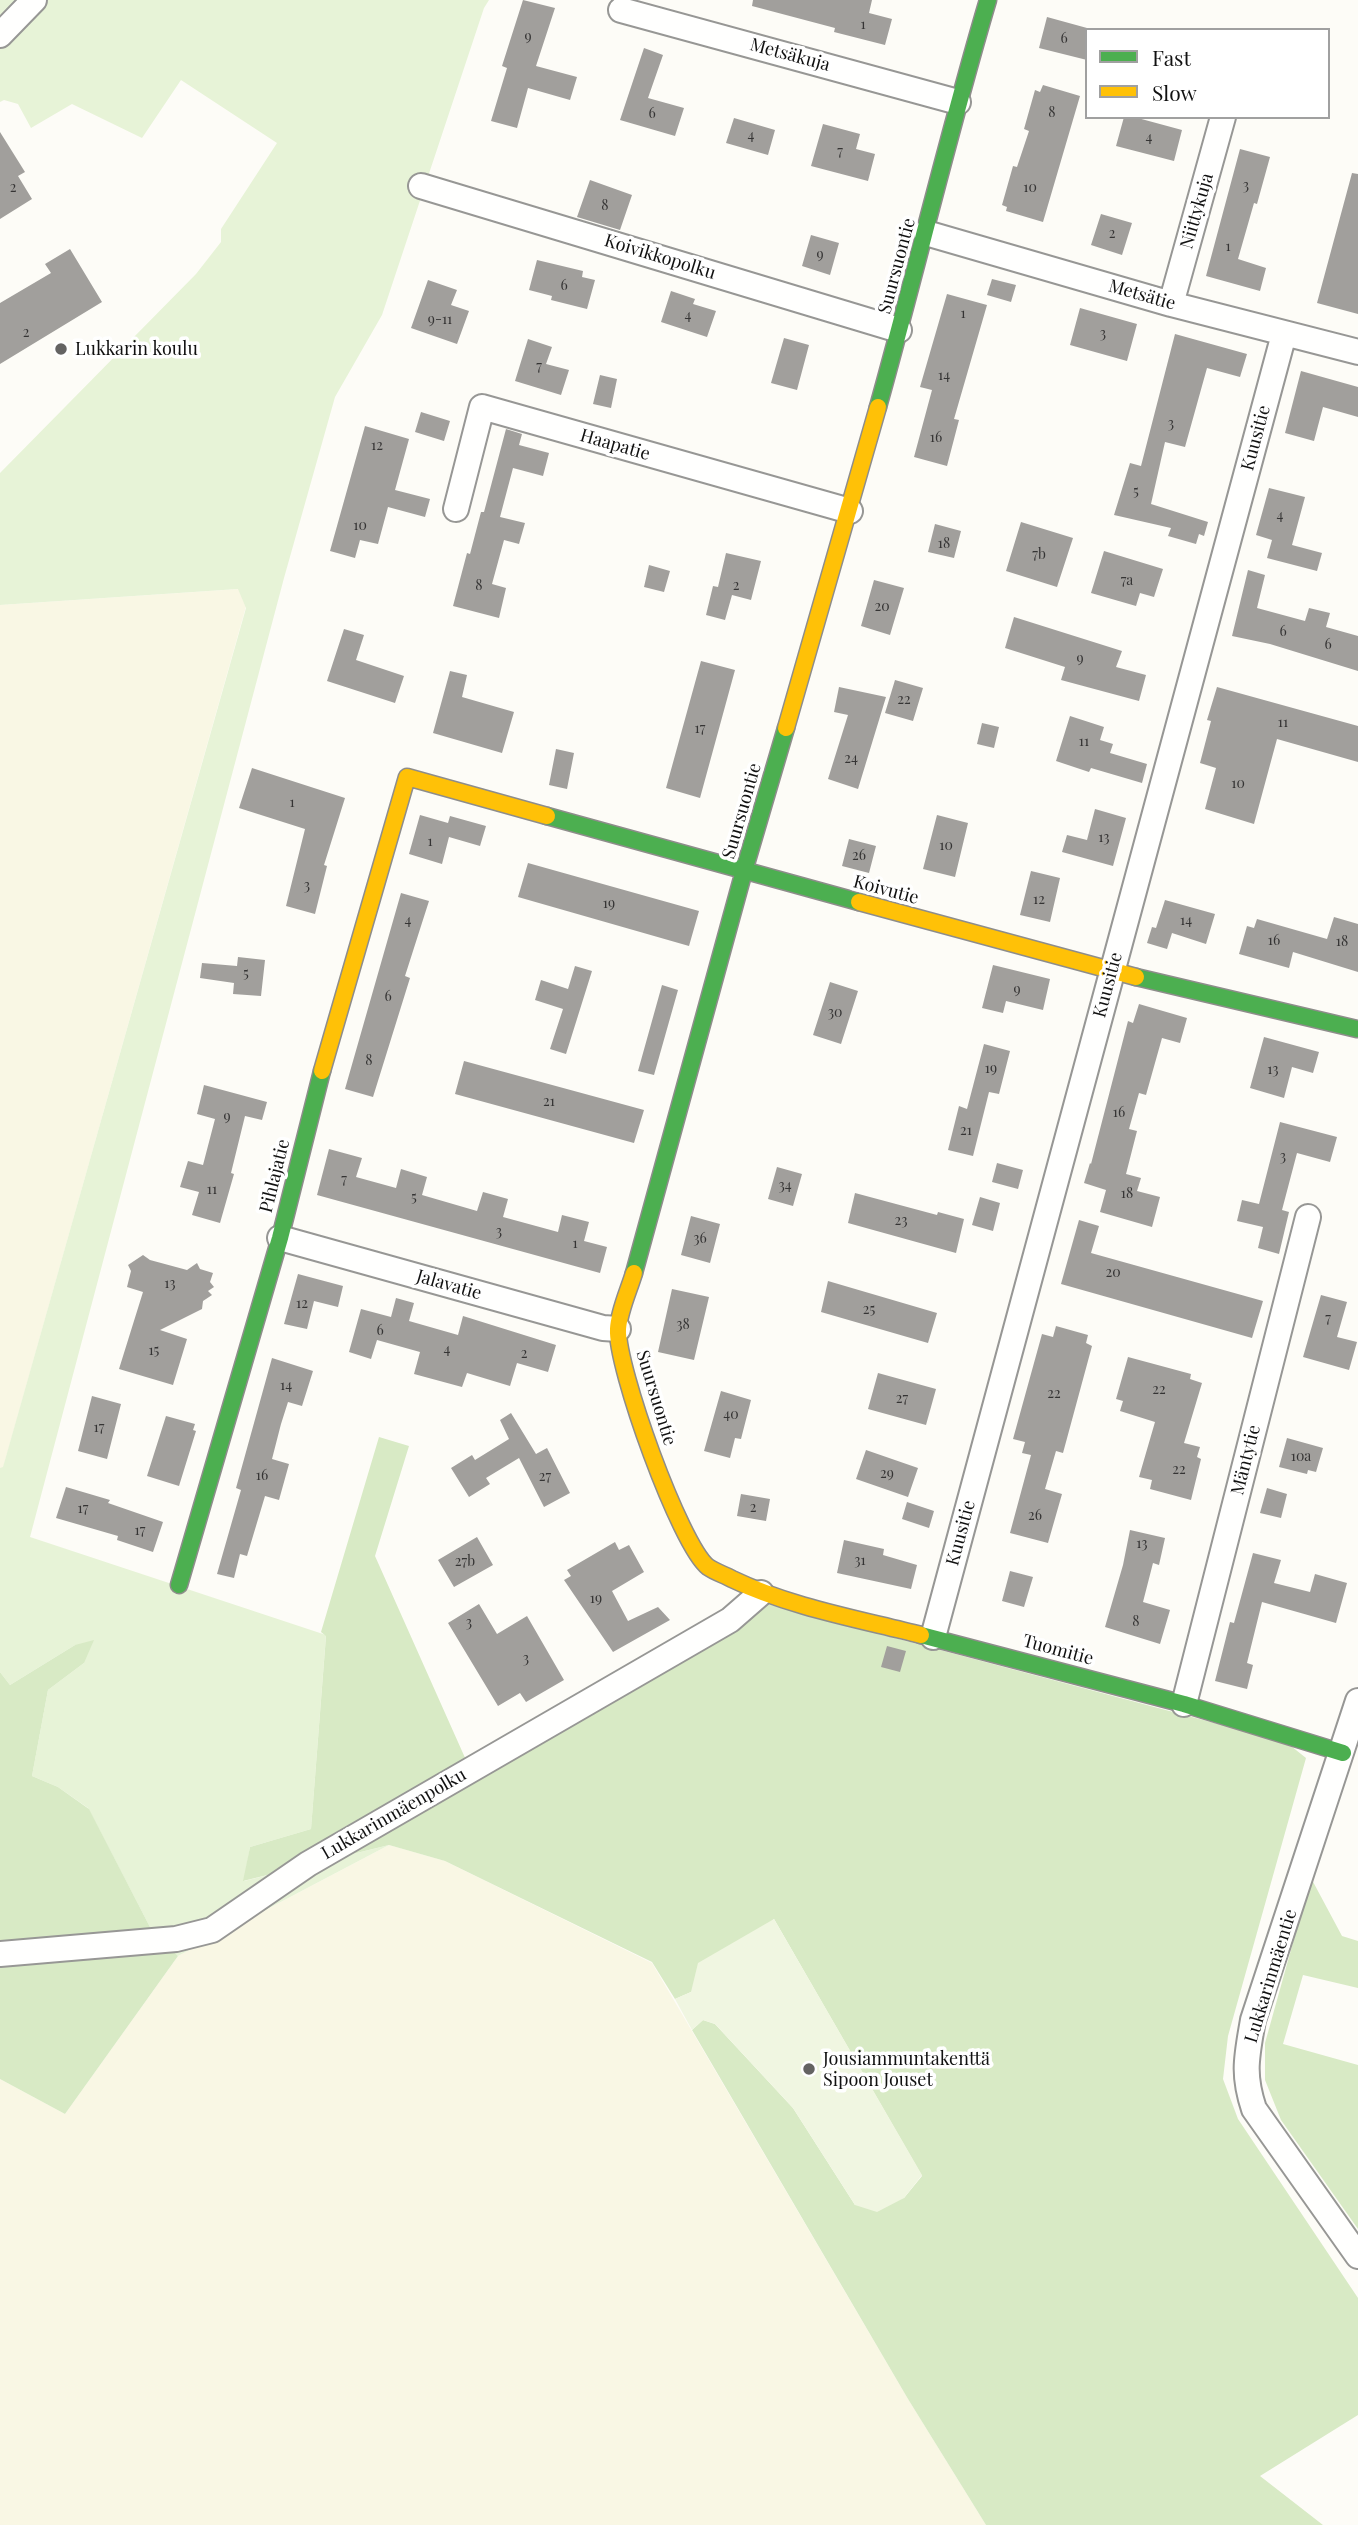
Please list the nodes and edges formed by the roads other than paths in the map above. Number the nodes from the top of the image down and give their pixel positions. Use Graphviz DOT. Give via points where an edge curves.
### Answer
graph roads {
  1 [pos="34,0"];
  2 [pos="988,0"];
  3 [pos="621,10"];
  4 [pos="0,35"];
  5 [pos="958,102"];
  6 [pos="1222,119"];
  7 [pos="421,186"];
  8 [pos="926,233"];
  9 [pos="1171,304"];
  10 [pos="899,330"];
  11 [pos="1284,334"];
  12 [pos="1358,352"];
  13 [pos="456,509"];
  14 [pos="850,511"];
  15 [pos="407,777"];
  16 [pos="744,872"];
  17 [pos="1112,971"];
  18 [pos="1357,1029"];
  19 [pos="1308,1217"];
  20 [pos="280,1238"];
  21 [pos="618,1329"];
  22 [pos="179,1585"];
  23 [pos="761,1593"];
  24 [pos="933,1637"];
  25 [pos="1358,1700"];
  26 [pos="1184,1704"];
  27 [pos="1342,1753"];
  28 [pos="0,1954"];
  29 [pos="1358,2256"];
  1 -- 4 [label="street"];
  2 -- 5 [label="street, Suursuontie"];
  3 -- 5 [label="street, Metsäkuja"];
  5 -- 8 [label="street, Suursuontie"];
  6 -- 9 [label="street, Niittykuja"];
  7 -- 10 [label="street, Koivikkopolku"];
  8 -- 9 [label="street, Metsätie"];
  8 -- 10 [label="street, Suursuontie"];
  9 -- 11 [label="street, Metsätie"];
  10 -- 14 [label="street, Suursuontie"];
  11 -- 12 [label="street, Metsätie"];
  11 -- 17 [label="street, Kuusitie"];
  13 -- 14 [label="street, Haapatie" via="482,407"];
  14 -- 16 [label="street, Suursuontie"];
  15 -- 16 [label="street, Koivutie"];
  15 -- 20 [label="street, Pihlajatie" via="313,1102"];
  16 -- 17 [label="street, Koivutie"];
  16 -- 21 [label="street, Suursuontie"];
  17 -- 18 [label="street, Koivutie"];
  17 -- 24 [label="street, Kuusitie"];
  19 -- 26 [label="street, Mäntytie"];
  20 -- 21 [label="street, Jalavatie"];
  20 -- 22 [label="street, Pihlajatie"];
  21 -- 23 [label="street, Suursuontie" via="625,1373 691,1545 708,1567"];
  23 -- 24 [label="street, Tuomitie"];
  23 -- 28 [label="street, Lukkarinmäenpolku" via="730,1620 308,1864 212,1930 176,1939"];
  24 -- 26 [label="street, Tuomitie"];
  25 -- 27 [label="street, Lukkarinmäentie"];
  26 -- 27 [label="street, Tuomitie"];
  27 -- 29 [label="street, Lukkarinmäentie" via="1253,2020 1246,2065 1254,2109"];
}
